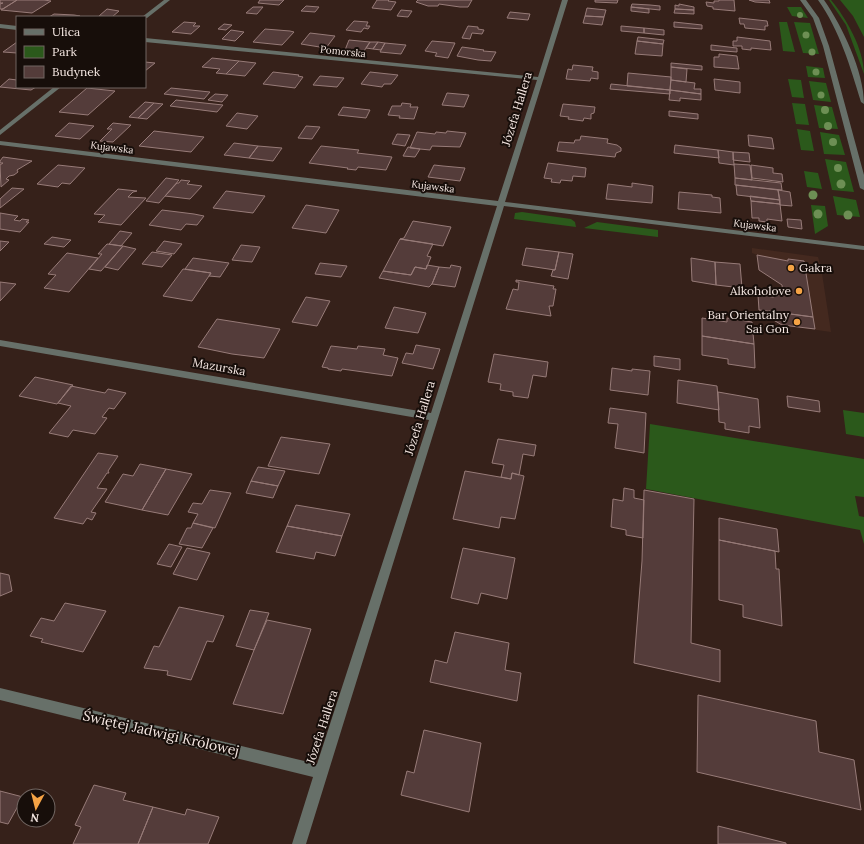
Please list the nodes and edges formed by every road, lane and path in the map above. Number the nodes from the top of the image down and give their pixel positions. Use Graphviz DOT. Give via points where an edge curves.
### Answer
graph roads {
  1 [pos="167,0"];
  2 [pos="565,0"];
  3 [pos="803,0"];
  4 [pos="821,0"];
  5 [pos="146,16"];
  6 [pos="0,26"];
  7 [pos="16,28"];
  8 [pos="146,40"];
  9 [pos="540,79"];
  10 [pos="57,88"];
  11 [pos="864,102"];
  12 [pos="0,134"];
  13 [pos="0,143"];
  14 [pos="864,188"];
  15 [pos="501,204"];
  16 [pos="864,248"];
  17 [pos="0,343"];
  18 [pos="434,417"];
  19 [pos="0,694"];
  20 [pos="322,772"];
  21 [pos="299,844"];
  1 -- 5 [label="street"];
  2 -- 9 [label="street, Józefa Hallera"];
  3 -- 14 [label="street" via="816,18 826,46"];
  4 -- 11 [label="street" via="836,21 845,41"];
  6 -- 7 [label="street"];
  8 -- 9 [label="street, Pomorska"];
  9 -- 15 [label="street, Józefa Hallera"];
  10 -- 12 [label="street"];
  13 -- 15 [label="street, Kujawska"];
  15 -- 16 [label="street, Kujawska"];
  15 -- 18 [label="street, Józefa Hallera"];
  17 -- 18 [label="street, Mazurska"];
  18 -- 20 [label="street, Józefa Hallera"];
  19 -- 20 [label="street, Świętej Jadwigi Królowej"];
  20 -- 21 [label="street, Józefa Hallera"];
}
